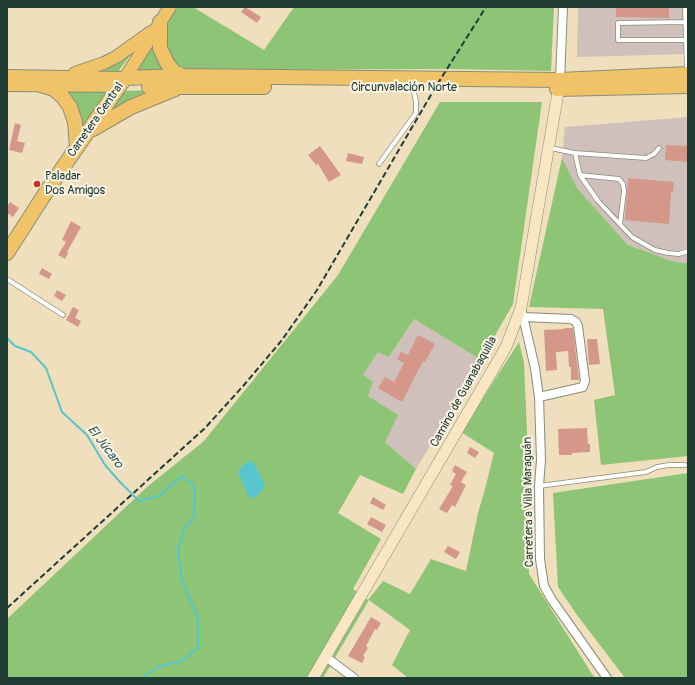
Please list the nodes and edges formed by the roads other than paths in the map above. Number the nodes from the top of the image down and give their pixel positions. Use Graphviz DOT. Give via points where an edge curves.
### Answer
graph roads {
  1 [pos="170,7"];
  2 [pos="563,7"];
  3 [pos="685,7"];
  4 [pos="686,22"];
  5 [pos="158,25"];
  6 [pos="686,40"];
  7 [pos="7,76"];
  8 [pos="64,76"];
  9 [pos="688,80"];
  10 [pos="183,81"];
  11 [pos="123,82"];
  12 [pos="7,84"];
  13 [pos="42,85"];
  14 [pos="559,85"];
  15 [pos="413,88"];
  16 [pos="88,133"];
  17 [pos="77,147"];
  18 [pos="548,148"];
  19 [pos="659,148"];
  20 [pos="575,153"];
  21 [pos="379,164"];
  22 [pos="580,175"];
  23 [pos="620,224"];
  24 [pos="688,251"];
  25 [pos="7,253"];
  26 [pos="7,279"];
  27 [pos="522,313"];
  28 [pos="63,315"];
  29 [pos="539,397"];
  30 [pos="685,465"];
  31 [pos="539,486"];
  32 [pos="326,657"];
  33 [pos="313,678"];
  34 [pos="354,678"];
  35 [pos="607,678"];
  1 -- 5 [label="main road, Carretera Central"];
  2 -- 14 [label="street, Camino de Guanabaquilla"];
  3 -- 4 [label="lane"];
  4 -- 6 [label="lane"];
  4 -- 6 [label="lane" via="618,24 618,40"];
  5 -- 8 [label="main road" via="110,60"];
  5 -- 10 [label="highway" via="160,48 167,63"];
  5 -- 11 [label="main road, Carretera Central"];
  6 -- 9 [label="lane"];
  7 -- 8 [label="main road"];
  8 -- 11 [label="main road"];
  9 -- 14 [label="highway, Circunvalación Norte"];
  10 -- 11 [label="highway, Circunvalación Norte"];
  10 -- 14 [label="highway, Circunvalación Norte"];
  10 -- 15 [label="highway, Circunvalación Norte"];
  10 -- 16 [label="highway" via="130,107"];
  11 -- 13 [label="main road"];
  11 -- 16 [label="highway, Carretera Central"];
  12 -- 13 [label="main road"];
  13 -- 17 [label="highway" via="54,89 63,96 70,107 75,122"];
  14 -- 15 [label="highway, Circunvalación Norte"];
  14 -- 18 [label="street, Camino de Guanabaquilla"];
  15 -- 21 [label="lane" via="416,114"];
  16 -- 17 [label="highway, Carretera Central"];
  17 -- 25 [label="highway, Carretera Central"];
  18 -- 20 [label="lane"];
  18 -- 27 [label="street, Camino de Guanabaquilla"];
  19 -- 20 [label="lane" via="646,158"];
  20 -- 22 [label="lane"];
  22 -- 23 [label="lane" via="598,201"];
  22 -- 23 [label="lane" via="619,179 624,191"];
  23 -- 24 [label="lane" via="632,237 655,250 679,254"];
  26 -- 28 [label="lane"];
  27 -- 29 [label="street, Carretera a Villa Maraguán"];
  27 -- 29 [label="street" via="571,319 578,326 585,382 583,387"];
  27 -- 32 [label="street, Camino de Guanabaquilla" via="506,347"];
  29 -- 31 [label="street, Carretera a Villa Maraguán"];
  30 -- 31 [label="lane" via="669,465 646,472"];
  31 -- 35 [label="street, Carretera a Villa Maraguán" via="540,559 544,586"];
  32 -- 33 [label="street, Camino de Guanabaquilla"];
  32 -- 34 [label="street"];
}
